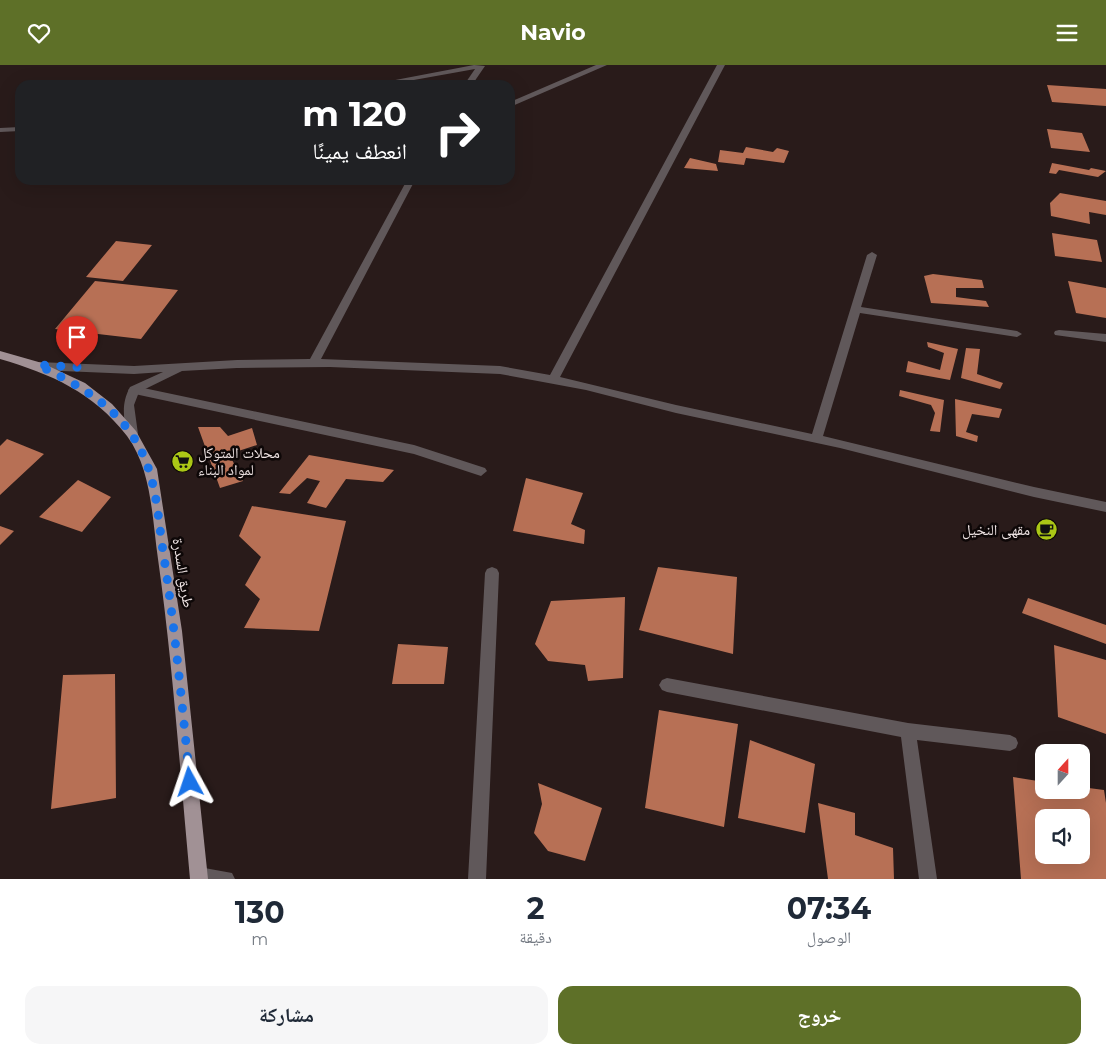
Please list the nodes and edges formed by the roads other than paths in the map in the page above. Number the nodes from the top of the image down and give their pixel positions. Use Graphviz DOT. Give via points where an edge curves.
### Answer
graph roads {
  1 [pos="481,65"];
  2 [pos="603,65"];
  3 [pos="721,65"];
  4 [pos="400,80"];
  5 [pos="471,80"];
  6 [pos="515,103"];
  7 [pos="15,129"];
  8 [pos="0,130"];
  9 [pos="408,185"];
  10 [pos="872,255"];
  11 [pos="856,309"];
  12 [pos="1017,333"];
  13 [pos="1059,333"];
  14 [pos="1106,338"];
  15 [pos="0,355"];
  16 [pos="314,363"];
  17 [pos="38,365"];
  18 [pos="183,367"];
  19 [pos="553,380"];
  20 [pos="134,390"];
  21 [pos="132,434"];
  22 [pos="816,439"];
  23 [pos="481,471"];
  24 [pos="1106,507"];
  25 [pos="492,573"];
  26 [pos="667,685"];
  27 [pos="908,731"];
  28 [pos="1010,743"];
  29 [pos="198,877"];
  30 [pos="226,879"];
  31 [pos="477,879"];
  32 [pos="928,879"];
  1 -- 4 [label="street"];
  1 -- 5 [label="street"];
  2 -- 6 [label="street"];
  3 -- 19 [label="street"];
  7 -- 8 [label="street"];
  9 -- 16 [label="street"];
  10 -- 11 [label="street"];
  11 -- 12 [label="street"];
  11 -- 22 [label="street"];
  13 -- 14 [label="street"];
  15 -- 17 [label="main road, طريق السدرة"];
  16 -- 18 [label="street"];
  16 -- 19 [label="street" via="500,370"];
  17 -- 18 [label="street" via="134,370"];
  17 -- 21 [label="main road, طريق السدرة" via="81,386 108,407"];
  18 -- 20 [label="street"];
  19 -- 22 [label="street"];
  20 -- 21 [label="street" via="128,405"];
  20 -- 23 [label="street" via="414,450"];
  21 -- 29 [label="main road, طريق السدرة" via="151,469 170,593"];
  22 -- 24 [label="street"];
  25 -- 31 [label="street"];
  26 -- 27 [label="street"];
  27 -- 28 [label="street"];
  27 -- 32 [label="street"];
  29 -- 30 [label="street"];
}
